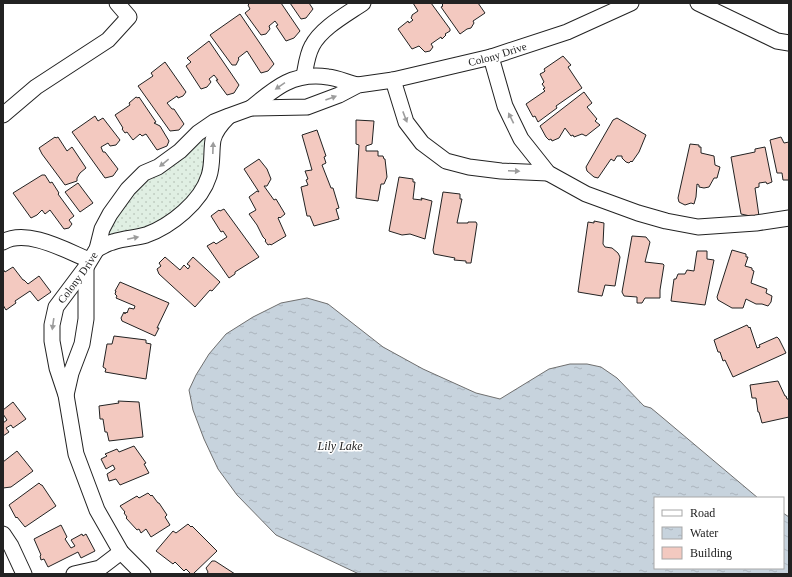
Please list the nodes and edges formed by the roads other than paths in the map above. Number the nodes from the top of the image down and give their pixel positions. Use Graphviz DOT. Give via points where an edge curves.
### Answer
graph roads {
  1 [pos="117,3"];
  2 [pos="362,3"];
  3 [pos="630,3"];
  4 [pos="698,3"];
  5 [pos="789,43"];
  6 [pos="491,57"];
  7 [pos="304,76"];
  8 [pos="393,80"];
  9 [pos="358,86"];
  10 [pos="251,108"];
  11 [pos="3,115"];
  12 [pos="229,116"];
  13 [pos="548,173"];
  14 [pos="789,218"];
  15 [pos="3,242"];
  16 [pos="91,259"];
  17 [pos="66,395"];
  18 [pos="3,534"];
  19 [pos="121,552"];
  20 [pos="24,574"];
  21 [pos="74,574"];
  22 [pos="143,574"];
  1 -- 11 [label="street" via="129,18 108,40 36,87"];
  2 -- 7 [label="street" via="325,30 312,44"];
  3 -- 6 [label="street, Colony Drive" via="567,32"];
  4 -- 5 [label="street" via="777,40"];
  6 -- 8 [label="street, Colony Drive"];
  13 -- 6 [label="street, one-way" via="521,139 505,106"];
  7 -- 9 [label="street, Colony Drive" via="328,77"];
  7 -- 10 [label="street, Colony Drive, one-way" via="287,81"];
  8 -- 9 [label="street, Colony Drive"];
  8 -- 13 [label="street, one-way" via="406,122 422,144 446,161 501,171"];
  10 -- 9 [label="street, Colony Drive, one-way" via="307,107"];
  10 -- 12 [label="street, Colony Drive"];
  12 -- 16 [label="street, Colony Drive, one-way" via="198,133 180,151 158,168 144,173 128,189 102,229"];
  16 -- 12 [label="street, one-way" via="112,242 145,235 161,228 194,203 209,176 213,139"];
  13 -- 14 [label="street" via="586,194 638,213 679,224 698,227"];
  15 -- 16 [label="street" via="20,238 42,240"];
  16 -- 17 [label="street" via="83,338"];
  16 -- 17 [label="street, Colony Drive, one-way" via="56,307 52,325 57,368"];
  17 -- 19 [label="street, Colony Drive" via="76,454 97,510"];
  18 -- 20 [label="street"];
  19 -- 21 [label="street" via="100,568"];
  19 -- 22 [label="street, Colony Drive"];
}
